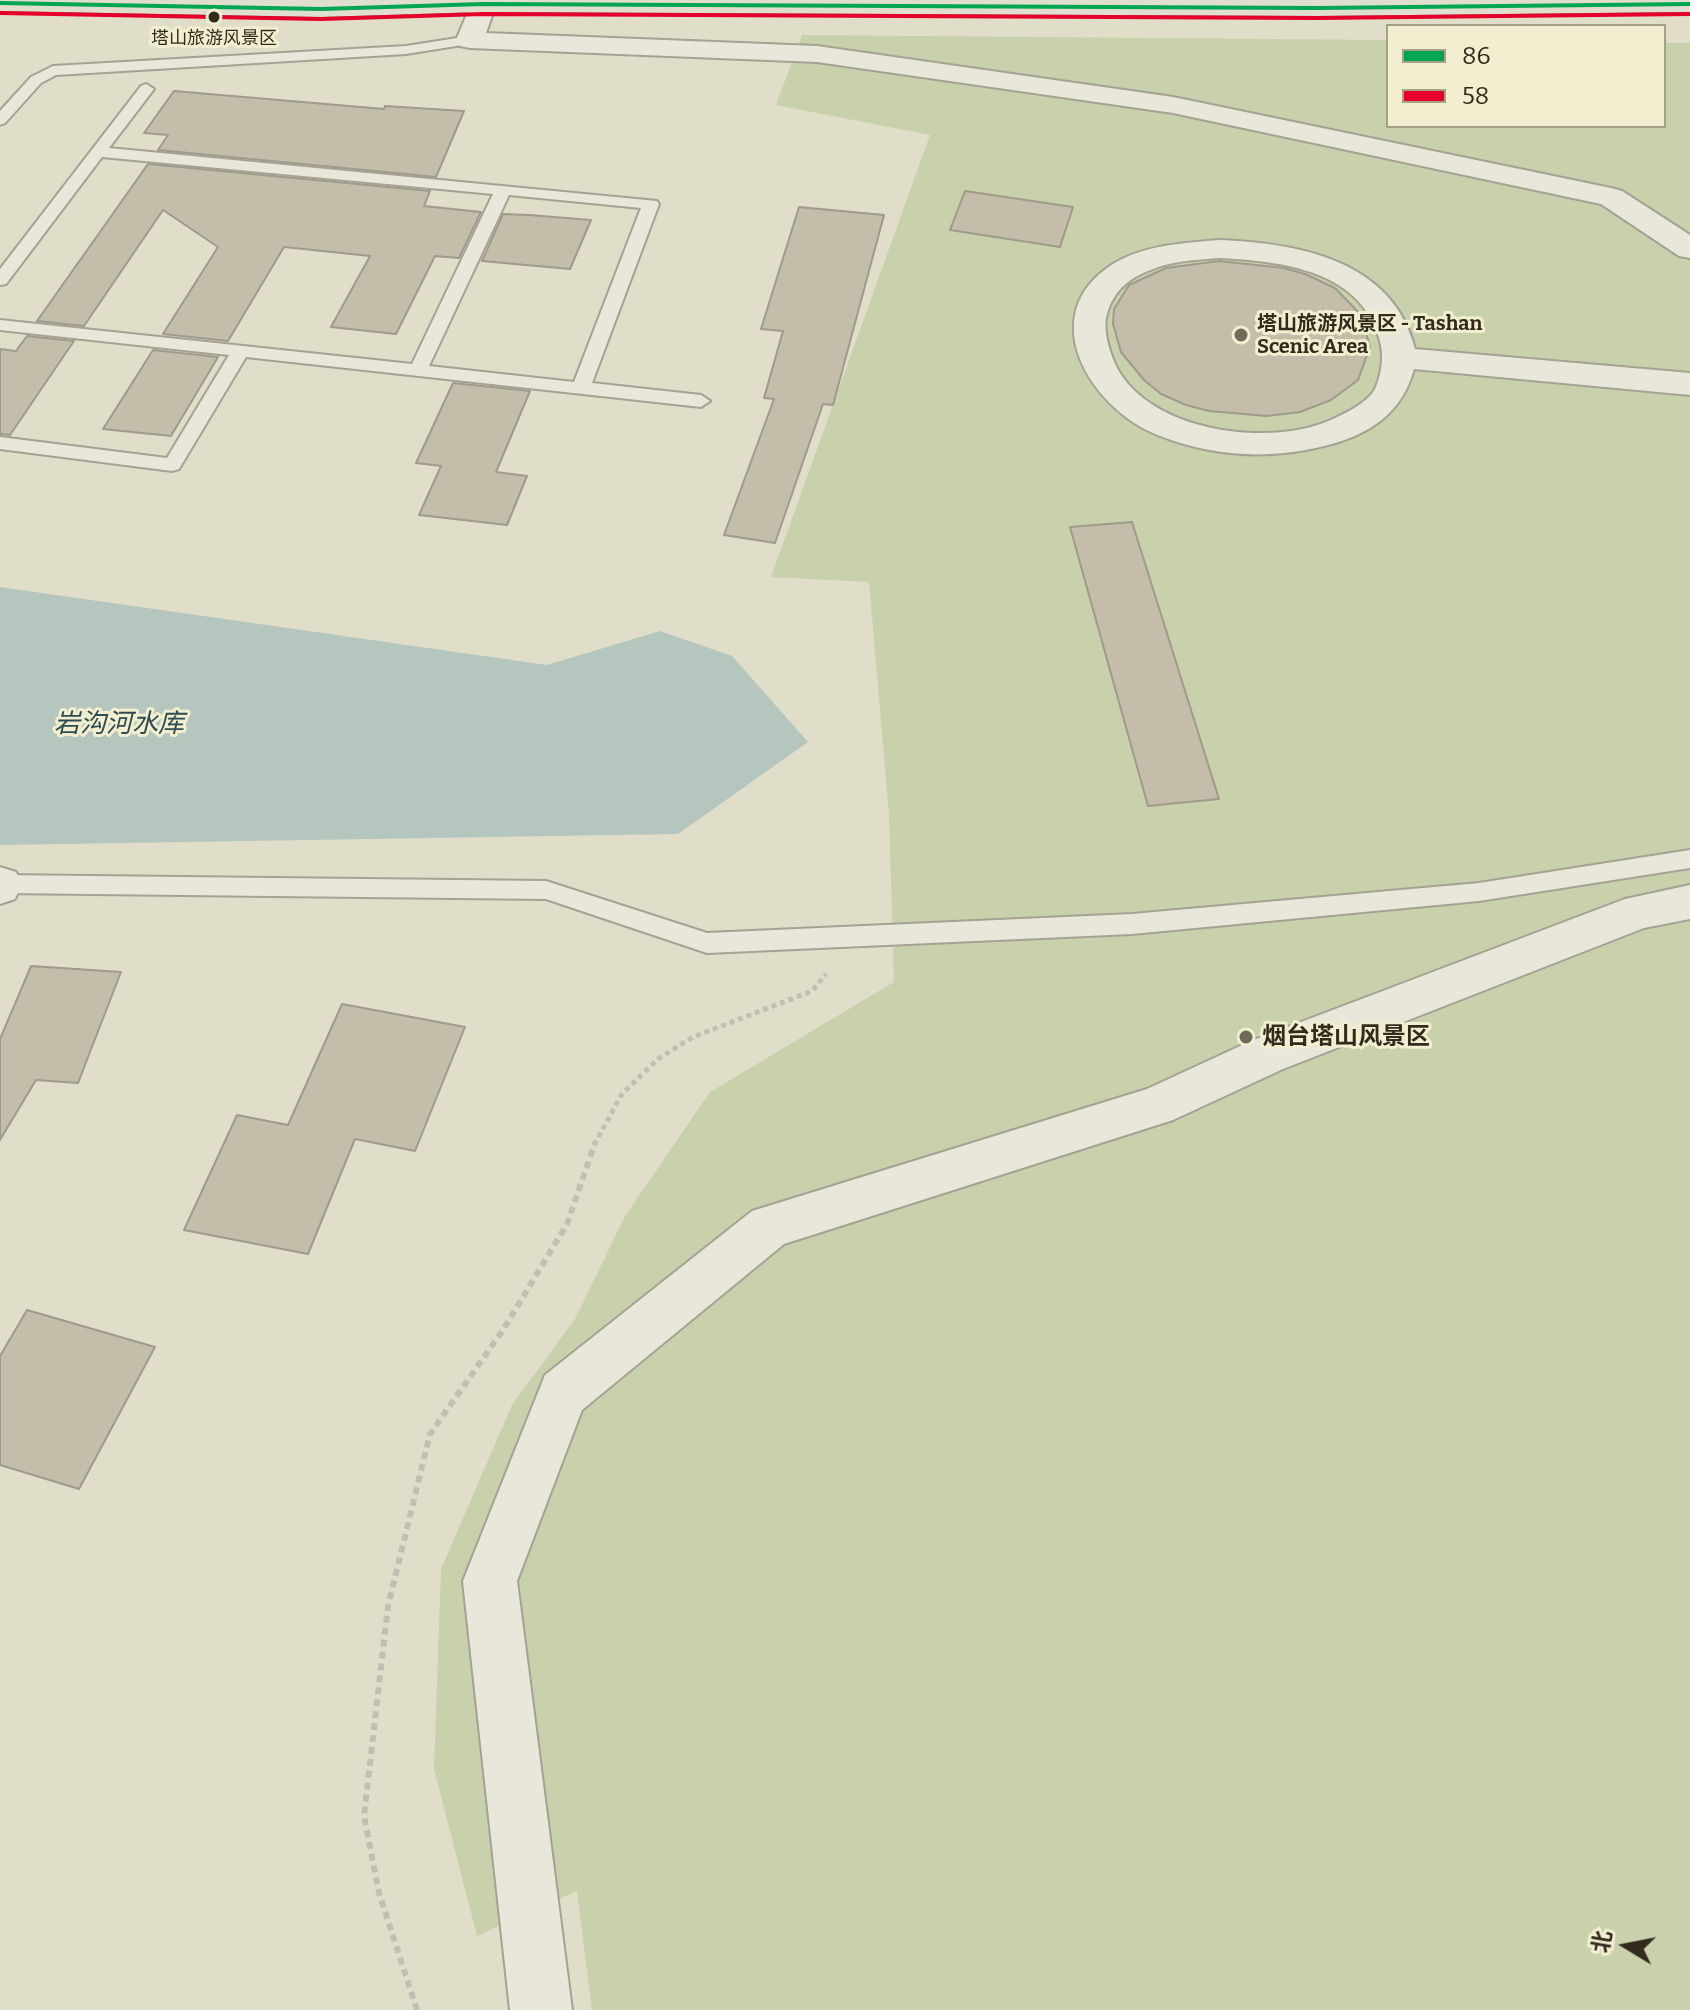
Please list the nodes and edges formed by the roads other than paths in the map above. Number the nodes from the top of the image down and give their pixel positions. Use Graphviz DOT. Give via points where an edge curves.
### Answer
graph roads {
  1 [pos="0,3"];
  2 [pos="483,4"];
  3 [pos="1690,4"];
  4 [pos="470,40"];
  5 [pos="146,89"];
  6 [pos="0,120"];
  7 [pos="98,152"];
  8 [pos="503,190"];
  9 [pos="1690,249"];
  10 [pos="0,280"];
  11 [pos="0,325"];
  12 [pos="241,351"];
  13 [pos="1402,358"];
  14 [pos="418,370"];
  15 [pos="1690,384"];
  16 [pos="581,388"];
  17 [pos="701,401"];
  18 [pos="0,443"];
  19 [pos="1690,859"];
  20 [pos="0,885"];
  21 [pos="1690,902"];
  22 [pos="541,2010"];
  1 -- 2 [label="main road" via="321,9"];
  2 -- 3 [label="main road"];
  2 -- 4 [label="street"];
  4 -- 6 [label="lane" via="406,50 53,71 36,80"];
  4 -- 9 [label="street" via="817,54 1173,105 1611,197"];
  5 -- 7 [label="lane"];
  7 -- 8 [label="lane"];
  7 -- 10 [label="lane"];
  8 -- 14 [label="lane"];
  8 -- 16 [label="lane" via="651,204"];
  11 -- 12 [label="lane"];
  12 -- 14 [label="lane"];
  12 -- 18 [label="lane" via="172,465"];
  13 -- 13 [label="street" via="1387,399 1354,424 1318,439 1276,443 1205,438 1145,416 1124,398 1096,364 1087,330 1089,311 1108,281 1141,262 1219,249 1270,252 1326,267 1358,285 1390,319"];
  13 -- 15 [label="street"];
  14 -- 16 [label="lane"];
  16 -- 17 [label="lane"];
  19 -- 20 [label="lane" via="1479,892 1132,924 707,943 546,890"];
  21 -- 22 [label="street" via="1640,911 1267,1055 1157,1106 769,1227 563,1393 490,1581"];
}
